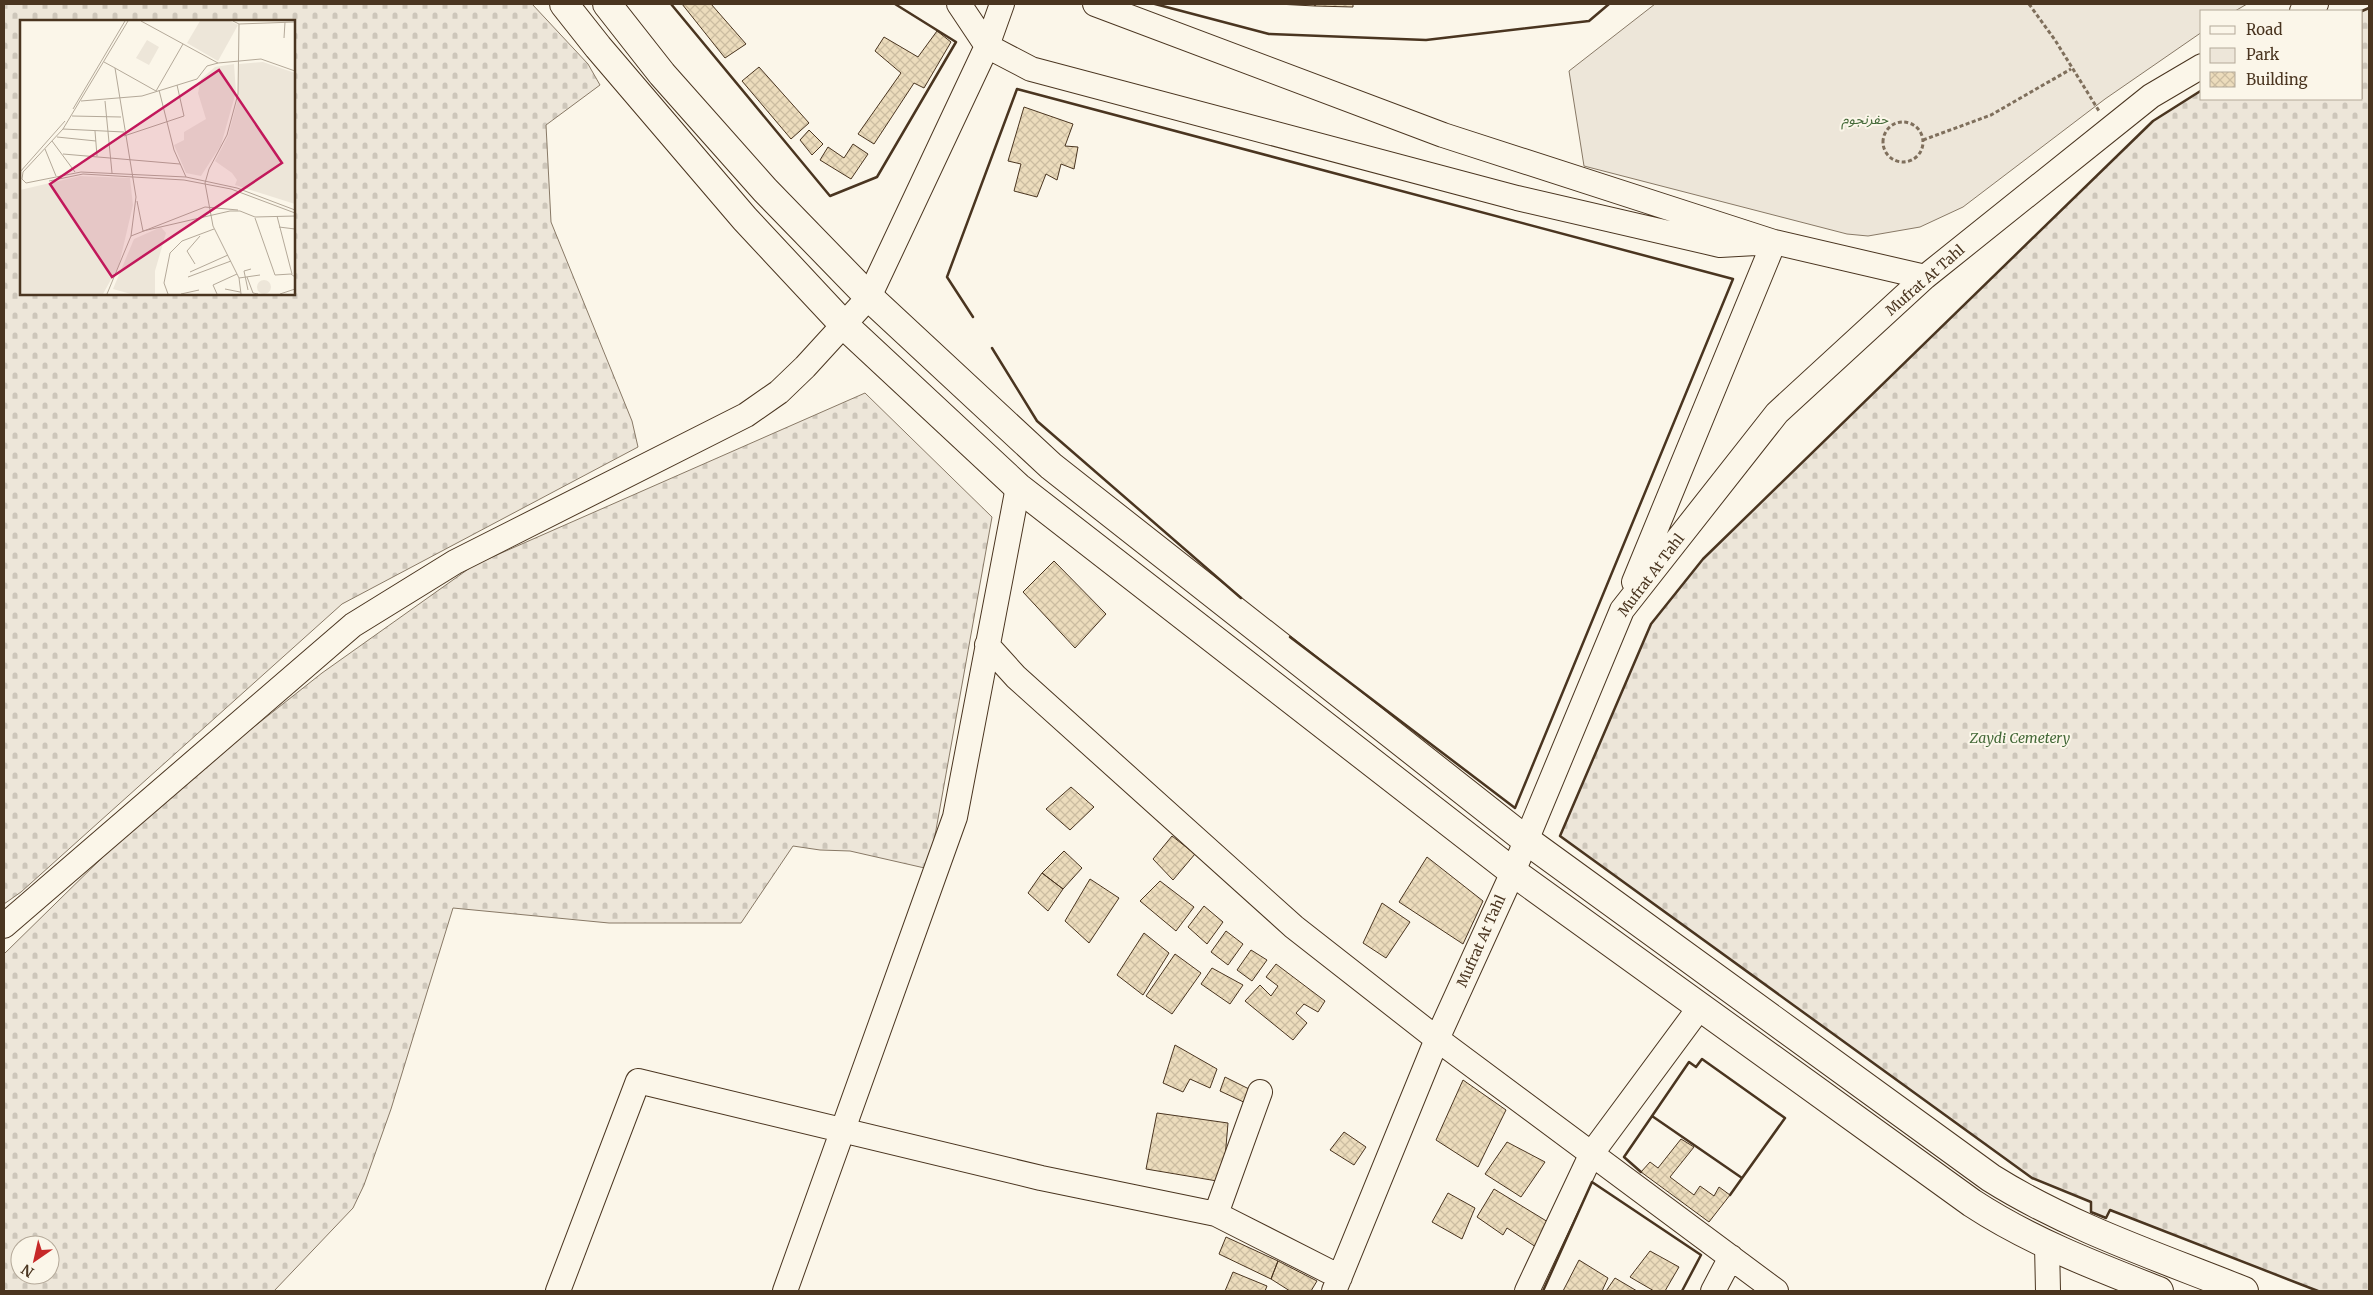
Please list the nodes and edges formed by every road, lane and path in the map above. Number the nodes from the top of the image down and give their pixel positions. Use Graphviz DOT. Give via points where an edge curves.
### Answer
graph roads {
  1 [pos="564,4"];
  2 [pos="607,4"];
  3 [pos="959,4"];
  4 [pos="1002,4"];
  5 [pos="1095,4"];
  6 [pos="2029,4"];
  7 [pos="2316,4"];
  8 [pos="2304,10"];
  9 [pos="987,46"];
  10 [pos="2200,67"];
  11 [pos="2071,69"];
  12 [pos="2112,127"];
  13 [pos="1923,140"];
  14 [pos="1774,242"];
  15 [pos="1925,277"];
  16 [pos="868,297"];
  17 [pos="844,325"];
  18 [pos="1018,487"];
  19 [pos="1622,610"];
  20 [pos="987,645"];
  21 [pos="1526,840"];
  22 [pos="1512,872"];
  23 [pos="4,926"];
  24 [pos="1700,1007"];
  25 [pos="1437,1039"];
  26 [pos="1260,1092"];
  27 [pos="843,1132"];
  28 [pos="1592,1153"];
  29 [pos="1216,1214"];
  30 [pos="2047,1245"];
  31 [pos="1731,1257"];
  32 [pos="1337,1284"];
  33 [pos="558,1291"];
  34 [pos="785,1291"];
  35 [pos="1527,1291"];
  36 [pos="1712,1291"];
  37 [pos="1776,1291"];
  38 [pos="2048,1291"];
  39 [pos="2159,1291"];
  40 [pos="2244,1291"];
  1 -- 17 [label="main road" via="745,219"];
  2 -- 16 [label="main road" via="662,74 765,190"];
  3 -- 9 [label="street"];
  4 -- 9 [label="street"];
  5 -- 14 [label="street" via="1443,135"];
  6 -- 11 [label="path"];
  7 -- 8 [label="street"];
  9 -- 14 [label="street" via="1030,69 1517,198 1720,245"];
  9 -- 16 [label="street"];
  10 -- 12 [label="street, Mufrat At Tahl" via="2151,96"];
  11 -- 12 [label="path"];
  11 -- 13 [label="path" via="1991,115"];
  12 -- 15 [label="street, Mufrat At Tahl"];
  13 -- 13 [label="path" via="1914,125 1901,122 1888,127 1882,139 1885,152 1900,162 1917,157"];
  14 -- 15 [label="street"];
  14 -- 19 [label="street"];
  15 -- 19 [label="street, Mufrat At Tahl" via="1777,413"];
  16 -- 17 [label="street"];
  16 -- 21 [label="main road" via="1051,466"];
  17 -- 18 [label="main road"];
  17 -- 23 [label="street" via="780,392 746,414 455,562 353,625"];
  18 -- 20 [label="street"];
  18 -- 22 [label="main road"];
  19 -- 21 [label="street, Mufrat At Tahl"];
  20 -- 25 [label="street" via="1016,676 1294,927"];
  20 -- 27 [label="street" via="955,817"];
  21 -- 22 [label="street, Mufrat At Tahl"];
  21 -- 40 [label="main road" via="1991,1178 2031,1202 2071,1220"];
  22 -- 24 [label="main road"];
  22 -- 25 [label="street, Mufrat At Tahl"];
  24 -- 28 [label="street"];
  24 -- 30 [label="main road" via="1972,1203"];
  25 -- 28 [label="street"];
  25 -- 32 [label="street, Mufrat At Tahl"];
  26 -- 29 [label="street"];
  27 -- 29 [label="street"];
  27 -- 33 [label="street" via="638,1081"];
  27 -- 34 [label="street"];
  28 -- 31 [label="street"];
  28 -- 35 [label="street"];
  29 -- 32 [label="street"];
  30 -- 38 [label="street"];
  30 -- 39 [label="main road"];
  31 -- 36 [label="street"];
  31 -- 37 [label="street"];
}
